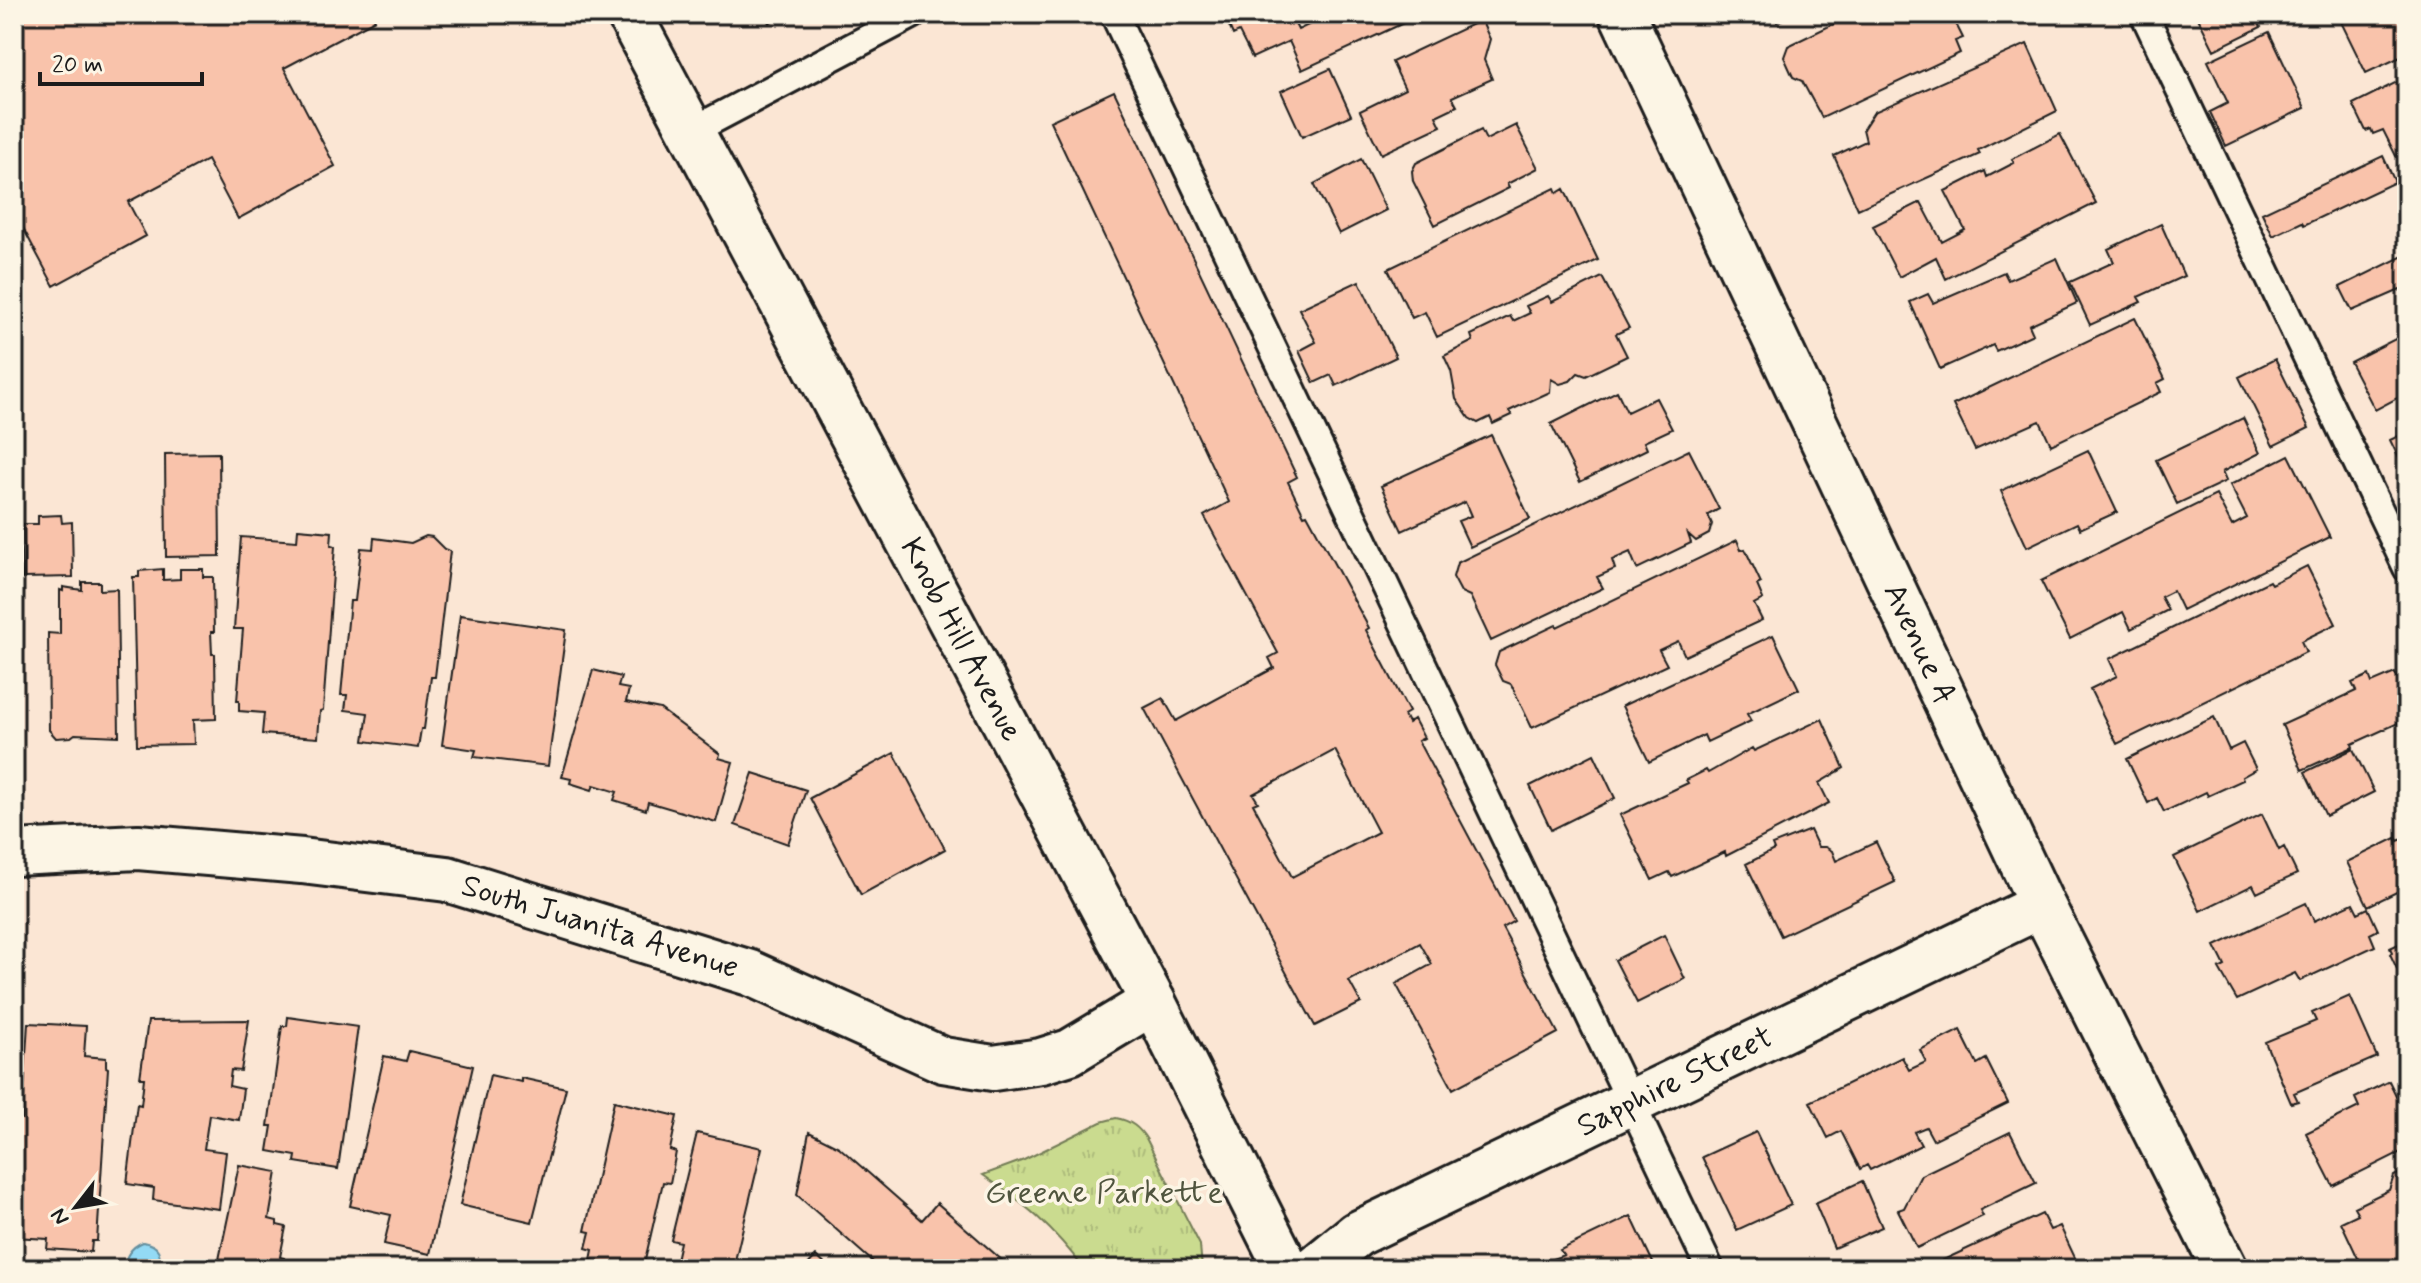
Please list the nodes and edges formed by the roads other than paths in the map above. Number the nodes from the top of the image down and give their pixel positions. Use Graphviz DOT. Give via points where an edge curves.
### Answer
graph roads {
  1 [pos="629,14"];
  2 [pos="914,14"];
  3 [pos="1114,14"];
  4 [pos="1622,14"];
  5 [pos="2144,14"];
  6 [pos="692,131"];
  7 [pos="2407,568"];
  8 [pos="14,853"];
  9 [pos="2042,905"];
  10 [pos="1153,1002"];
  11 [pos="1631,1104"];
  12 [pos="1287,1269"];
  13 [pos="1314,1269"];
  14 [pos="1710,1269"];
  15 [pos="2225,1269"];
  1 -- 6 [label="street, Knob Hill Avenue"];
  2 -- 6 [label="lane"];
  3 -- 11 [label="lane"];
  4 -- 9 [label="street, Avenue A"];
  5 -- 7 [label="lane"];
  6 -- 10 [label="street, Knob Hill Avenue"];
  8 -- 10 [label="street, South Juanita Avenue" via="138,847 447,879 750,973 943,1060 993,1068 1070,1052"];
  9 -- 11 [label="street, Sapphire Street"];
  9 -- 15 [label="street, Avenue A"];
  10 -- 12 [label="street, Knob Hill Avenue"];
  11 -- 13 [label="street, Sapphire Street" via="1357,1234"];
  11 -- 14 [label="lane"];
}
